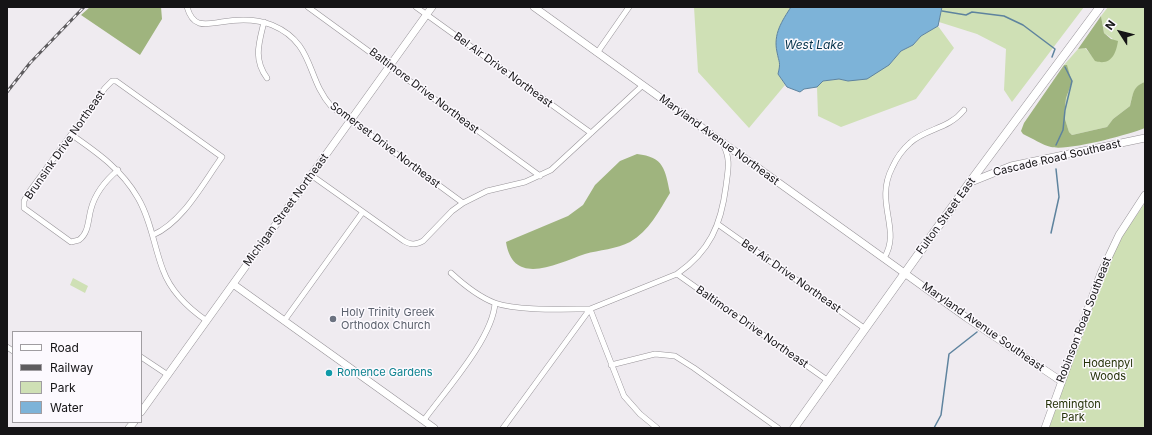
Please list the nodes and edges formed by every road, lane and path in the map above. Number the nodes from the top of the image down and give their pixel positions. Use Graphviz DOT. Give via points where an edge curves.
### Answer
graph roads {
  1 [pos="187,7"];
  2 [pos="308,7"];
  3 [pos="416,7"];
  4 [pos="432,7"];
  5 [pos="534,7"];
  6 [pos="629,7"];
  7 [pos="1100,7"];
  8 [pos="426,14"];
  9 [pos="264,22"];
  10 [pos="597,52"];
  11 [pos="389,67"];
  12 [pos="267,78"];
  13 [pos="643,85"];
  14 [pos="964,110"];
  15 [pos="350,121"];
  16 [pos="591,133"];
  17 [pos="72,135"];
  18 [pos="1145,138"];
  19 [pos="723,143"];
  20 [pos="118,170"];
  21 [pos="311,175"];
  22 [pos="540,176"];
  23 [pos="970,182"];
  24 [pos="1145,195"];
  25 [pos="463,202"];
  26 [pos="362,213"];
  27 [pos="719,225"];
  28 [pos="152,235"];
  29 [pos="884,258"];
  30 [pos="905,272"];
  31 [pos="451,273"];
  32 [pos="676,274"];
  33 [pos="233,284"];
  34 [pos="495,303"];
  35 [pos="590,310"];
  36 [pos="207,321"];
  37 [pos="284,321"];
  38 [pos="864,328"];
  39 [pos="142,358"];
  40 [pos="612,365"];
  41 [pos="168,375"];
  42 [pos="827,380"];
  43 [pos="1061,381"];
  44 [pos="142,411"];
  45 [pos="424,420"];
  46 [pos="434,428"];
  47 [pos="503,428"];
  48 [pos="657,428"];
  49 [pos="778,428"];
  50 [pos="794,428"];
  51 [pos="1045,428"];
  1 -- 9 [label="street, Somerset Drive Northeast" via="192,17 202,24 242,19"];
  2 -- 11 [label="street, Baltimore Drive Northeast"];
  3 -- 8 [label="street, Bel Air Drive Northeast"];
  4 -- 8 [label="main road, Michigan Street Northeast"];
  5 -- 10 [label="main road, Maryland Avenue Northeast"];
  6 -- 10 [label="street"];
  7 -- 23 [label="main road, Fulton Street East"];
  8 -- 11 [label="main road, Michigan Street Northeast"];
  8 -- 16 [label="street, Bel Air Drive Northeast"];
  9 -- 12 [label="street" via="258,46 258,61"];
  9 -- 15 [label="street, Somerset Drive Northeast" via="279,29 301,48 326,100"];
  10 -- 13 [label="main road, Maryland Avenue Northeast"];
  11 -- 15 [label="main road, Michigan Street Northeast"];
  11 -- 22 [label="street, Baltimore Drive Northeast"];
  13 -- 16 [label="street"];
  13 -- 19 [label="main road, Maryland Avenue Northeast"];
  14 -- 29 [label="street" via="948,125 910,142 901,152 885,185 892,241"];
  15 -- 21 [label="main road, Michigan Street Northeast"];
  15 -- 25 [label="street, Somerset Drive Northeast"];
  16 -- 22 [label="street" via="551,170"];
  17 -- 20 [label="street"];
  17 -- 20 [label="street, Brunsink Drive Northeast" via="27,196 23,206 31,214 71,242 79,240 86,232 91,209 100,190"];
  17 -- 28 [label="street, Brunsink Drive Northeast" via="112,81 122,84 222,157 178,218 165,230"];
  18 -- 23 [label="main road, Cascade Road Southeast" via="1011,166"];
  19 -- 27 [label="street" via="729,164 724,207"];
  19 -- 29 [label="main road, Maryland Avenue Northeast"];
  20 -- 28 [label="street" via="139,199"];
  21 -- 26 [label="street"];
  21 -- 33 [label="main road, Michigan Street Northeast"];
  22 -- 25 [label="street" via="487,191"];
  23 -- 30 [label="main road, Fulton Street East"];
  24 -- 43 [label="main road, Robinson Road Southeast" via="1108,257"];
  25 -- 26 [label="street" via="417,244 409,244"];
  26 -- 37 [label="street"];
  27 -- 32 [label="street" via="696,258"];
  27 -- 38 [label="street, Bel Air Drive Northeast"];
  28 -- 36 [label="street" via="168,280 187,306"];
  29 -- 30 [label="main road, Maryland Avenue Northeast"];
  30 -- 38 [label="main road, Fulton Street East"];
  30 -- 43 [label="main road, Maryland Avenue Southeast" via="967,318"];
  31 -- 34 [label="street" via="463,284"];
  32 -- 35 [label="street"];
  32 -- 42 [label="street, Baltimore Drive Northeast"];
  33 -- 36 [label="main road, Michigan Street Northeast"];
  33 -- 37 [label="main road"];
  34 -- 35 [label="street"];
  34 -- 45 [label="street" via="493,318 480,343"];
  35 -- 40 [label="street"];
  35 -- 47 [label="street"];
  36 -- 41 [label="main road, Michigan Street Northeast"];
  37 -- 45 [label="main road"];
  38 -- 42 [label="main road, Fulton Street East"];
  39 -- 41 [label="street"];
  40 -- 48 [label="street" via="624,396"];
  40 -- 49 [label="street" via="655,354 675,356"];
  41 -- 44 [label="main road, Michigan Street Northeast"];
  42 -- 50 [label="main road, Fulton Street East"];
  43 -- 51 [label="main road, Robinson Road Southeast"];
  45 -- 46 [label="main road"];
}
